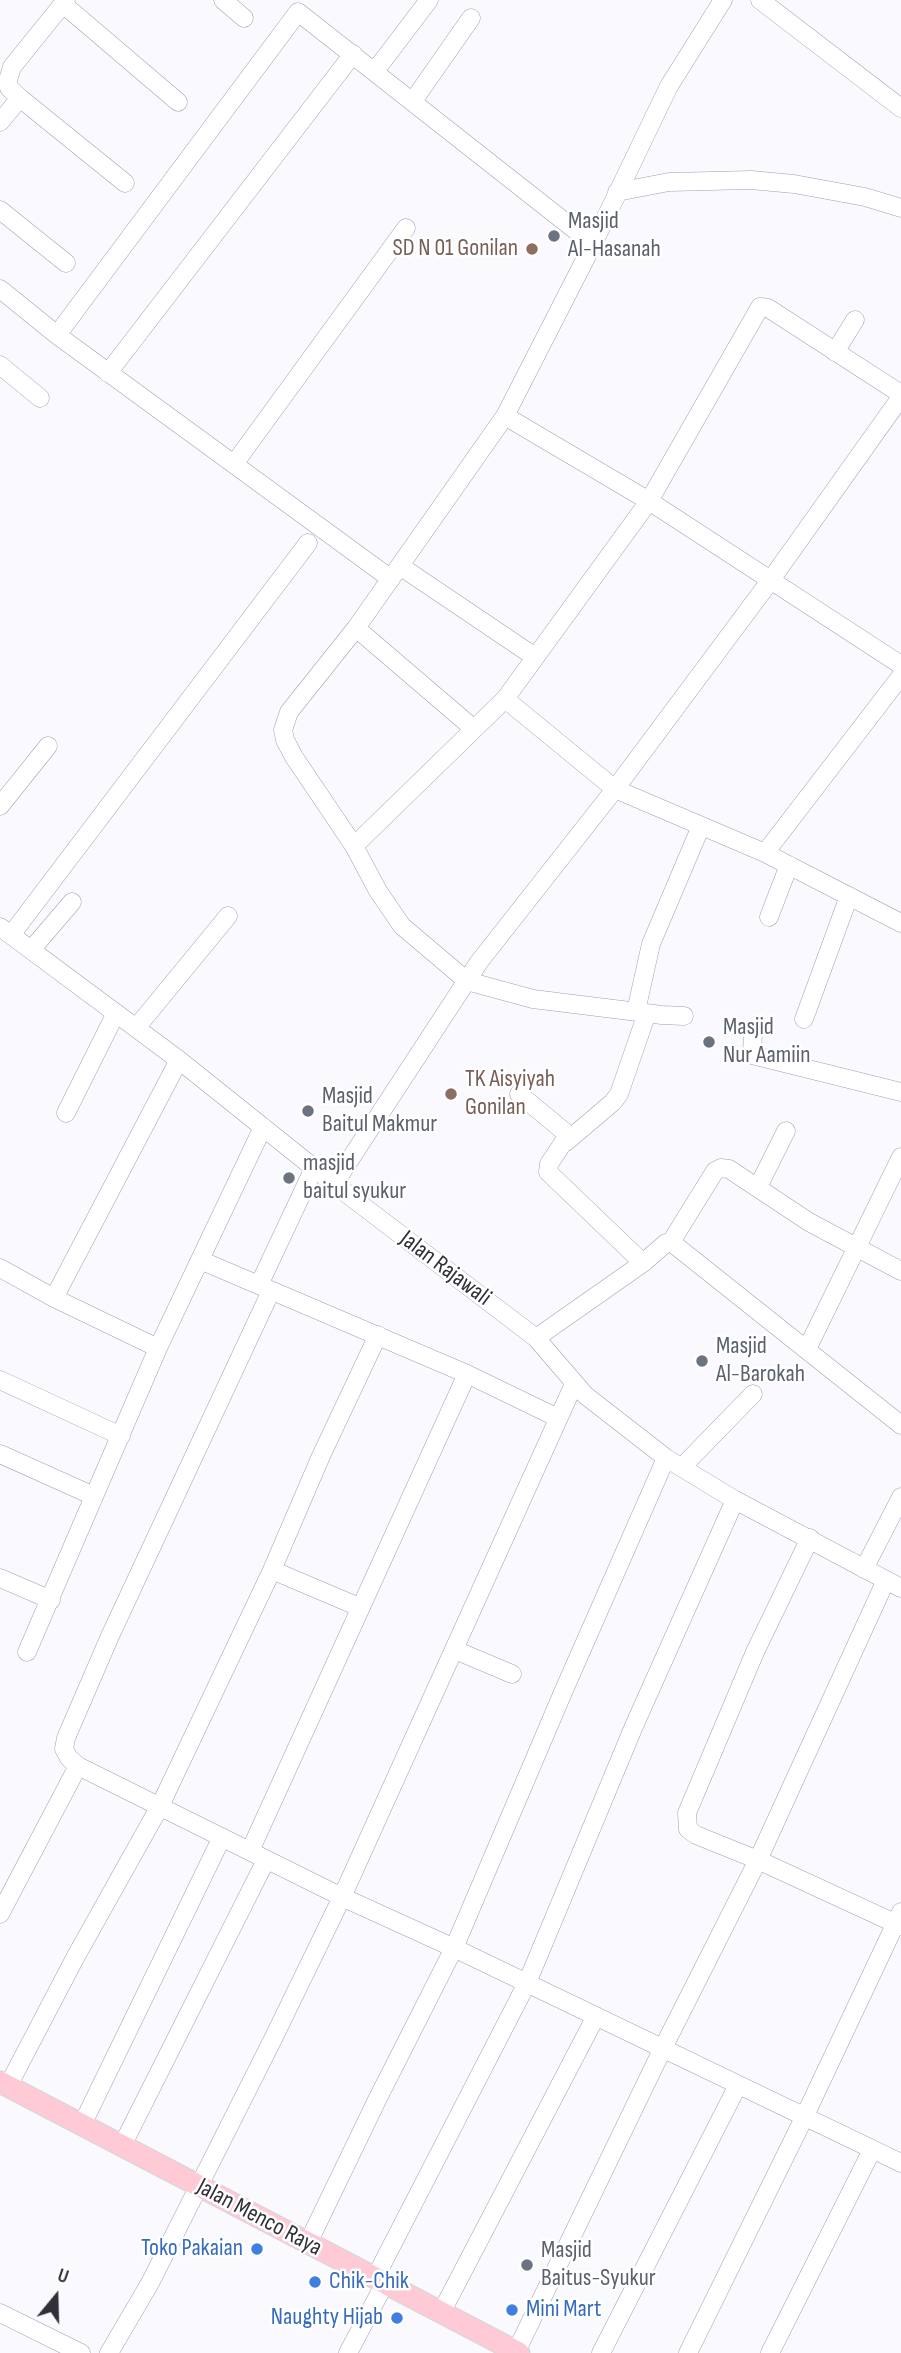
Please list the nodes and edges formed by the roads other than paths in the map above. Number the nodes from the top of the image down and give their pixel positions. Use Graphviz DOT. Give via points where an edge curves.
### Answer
graph roads {
  1 [pos="223,0"];
  2 [pos="429,0"];
  3 [pos="723,0"];
  4 [pos="760,0"];
  5 [pos="65,2"];
  6 [pos="296,6"];
  7 [pos="244,18"];
  8 [pos="471,18"];
  9 [pos="353,54"];
  10 [pos="375,71"];
  11 [pos="20,98"];
  12 [pos="413,101"];
  13 [pos="178,103"];
  14 [pos="900,103"];
  15 [pos="0,122"];
  16 [pos="125,183"];
  17 [pos="617,192"];
  18 [pos="901,208"];
  19 [pos="0,210"];
  20 [pos="406,228"];
  21 [pos="593,244"];
  22 [pos="66,263"];
  23 [pos="0,289"];
  24 [pos="855,320"];
  25 [pos="57,335"];
  26 [pos="835,352"];
  27 [pos="0,365"];
  28 [pos="108,373"];
  29 [pos="901,396"];
  30 [pos="40,398"];
  31 [pos="505,416"];
  32 [pos="234,464"];
  33 [pos="649,501"];
  34 [pos="308,543"];
  35 [pos="396,572"];
  36 [pos="770,580"];
  37 [pos="356,628"];
  38 [pos="535,657"];
  39 [pos="901,665"];
  40 [pos="901,676"];
  41 [pos="505,699"];
  42 [pos="474,729"];
  43 [pos="48,746"];
  44 [pos="615,789"];
  45 [pos="0,806"];
  46 [pos="701,826"];
  47 [pos="354,846"];
  48 [pos="765,853"];
  49 [pos="789,865"];
  50 [pos="849,896"];
  51 [pos="72,902"];
  52 [pos="228,916"];
  53 [pos="769,917"];
  54 [pos="901,923"];
  55 [pos="6,931"];
  56 [pos="32,950"];
  57 [pos="467,981"];
  58 [pos="642,1012"];
  59 [pos="116,1013"];
  60 [pos="684,1016"];
  61 [pos="804,1018"];
  62 [pos="136,1028"];
  63 [pos="753,1032"];
  64 [pos="178,1060"];
  65 [pos="901,1092"];
  66 [pos="519,1094"];
  67 [pos="66,1113"];
  68 [pos="263,1127"];
  69 [pos="786,1131"];
  70 [pos="566,1142"];
  71 [pos="901,1157"];
  72 [pos="314,1168"];
  73 [pos="334,1184"];
  74 [pos="758,1187"];
  75 [pos="671,1242"];
  76 [pos="858,1249"];
  77 [pos="200,1260"];
  78 [pos="643,1263"];
  79 [pos="0,1268"];
  80 [pos="901,1271"];
  81 [pos="265,1288"];
  82 [pos="54,1298"];
  83 [pos="378,1335"];
  84 [pos="536,1338"];
  85 [pos="158,1348"];
  86 [pos="807,1349"];
  87 [pos="467,1374"];
  88 [pos="0,1380"];
  89 [pos="574,1384"];
  90 [pos="753,1394"];
  91 [pos="558,1418"];
  92 [pos="901,1425"];
  93 [pos="121,1436"];
  94 [pos="0,1454"];
  95 [pos="674,1462"];
  96 [pos="87,1493"];
  97 [pos="901,1496"];
  98 [pos="735,1500"];
  99 [pos="810,1538"];
  100 [pos="864,1569"];
  101 [pos="272,1570"];
  102 [pos="0,1578"];
  103 [pos="894,1584"];
  104 [pos="51,1600"];
  105 [pos="359,1607"];
  106 [pos="455,1650"];
  107 [pos="27,1652"];
  108 [pos="512,1674"];
  109 [pos="78,1766"];
  110 [pos="160,1806"];
  111 [pos="222,1837"];
  112 [pos="258,1855"];
  113 [pos="758,1860"];
  114 [pos="342,1897"];
  115 [pos="0,1914"];
  116 [pos="899,1921"];
  117 [pos="454,1948"];
  118 [pos="527,1983"];
  119 [pos="596,2016"];
  120 [pos="663,2048"];
  121 [pos="4,2084"];
  122 [pos="738,2085"];
  123 [pos="804,2117"];
  124 [pos="82,2125"];
  125 [pos="122,2146"];
  126 [pos="872,2150"];
  127 [pos="901,2163"];
  128 [pos="198,2186"];
  129 [pos="308,2243"];
  130 [pos="380,2281"];
  131 [pos="0,2313"];
  132 [pos="441,2313"];
  133 [pos="517,2352"];
  134 [pos="81,2353"];
  135 [pos="109,2353"];
  136 [pos="348,2353"];
  137 [pos="601,2353"];
  138 [pos="688,2353"];
  139 [pos="770,2353"];
  1 -- 7 [label="street"];
  2 -- 10 [label="street"];
  3 -- 17 [label="street" via="669,86"];
  4 -- 14 [label="street"];
  5 -- 11 [label="street" via="12,67 9,88"];
  5 -- 13 [label="street"];
  6 -- 9 [label="street"];
  6 -- 25 [label="street"];
  8 -- 12 [label="street"];
  9 -- 10 [label="street"];
  9 -- 28 [label="street"];
  10 -- 12 [label="street"];
  11 -- 15 [label="street"];
  11 -- 16 [label="street"];
  12 -- 21 [label="street"];
  17 -- 18 [label="street" via="669,182 751,180 865,197"];
  17 -- 21 [label="street"];
  19 -- 22 [label="street"];
  20 -- 32 [label="street"];
  21 -- 31 [label="street"];
  23 -- 25 [label="street"];
  24 -- 26 [label="street"];
  25 -- 28 [label="street"];
  26 -- 29 [label="street"];
  26 -- 33 [label="street" via="760,307"];
  27 -- 30 [label="street"];
  28 -- 32 [label="street"];
  29 -- 36 [label="street"];
  31 -- 33 [label="street"];
  31 -- 35 [label="street"];
  32 -- 35 [label="street"];
  33 -- 36 [label="street"];
  33 -- 38 [label="street"];
  34 -- 55 [label="street"];
  35 -- 37 [label="street"];
  35 -- 38 [label="street"];
  36 -- 39 [label="street"];
  36 -- 44 [label="street"];
  37 -- 42 [label="street"];
  37 -- 47 [label="street" via="289,712 283,730 294,757"];
  38 -- 41 [label="street"];
  40 -- 48 [label="street"];
  41 -- 42 [label="street"];
  41 -- 44 [label="street"];
  42 -- 47 [label="street"];
  43 -- 45 [label="street"];
  44 -- 46 [label="street"];
  44 -- 57 [label="street"];
  46 -- 48 [label="street"];
  46 -- 58 [label="street" via="651,944"];
  47 -- 57 [label="street" via="402,926"];
  48 -- 49 [label="street"];
  49 -- 50 [label="street"];
  49 -- 53 [label="street"];
  50 -- 54 [label="street"];
  50 -- 61 [label="street"];
  51 -- 56 [label="street"];
  52 -- 62 [label="street"];
  55 -- 56 [label="street, Jalan Rajawali"];
  56 -- 59 [label="street, Jalan Rajawali"];
  57 -- 58 [label="street" via="533,999"];
  57 -- 73 [label="street"];
  58 -- 60 [label="street"];
  58 -- 70 [label="street" via="619,1094"];
  59 -- 62 [label="street, Jalan Rajawali"];
  59 -- 67 [label="street"];
  62 -- 64 [label="street, Jalan Rajawali"];
  63 -- 65 [label="street" via="752,1055"];
  64 -- 68 [label="street, Jalan Rajawali"];
  64 -- 82 [label="street"];
  66 -- 70 [label="street" via="566,1133"];
  68 -- 72 [label="street, Jalan Rajawali"];
  68 -- 77 [label="street"];
  69 -- 74 [label="street"];
  70 -- 78 [label="street" via="548,1172"];
  71 -- 76 [label="street"];
  72 -- 73 [label="street, Jalan Rajawali"];
  72 -- 81 [label="street"];
  73 -- 84 [label="street, Jalan Rajawali"];
  74 -- 75 [label="street" via="729,1169 715,1171"];
  74 -- 76 [label="street"];
  75 -- 78 [label="street"];
  75 -- 86 [label="street"];
  76 -- 80 [label="street"];
  76 -- 86 [label="street"];
  77 -- 81 [label="street"];
  77 -- 85 [label="street"];
  78 -- 84 [label="street"];
  79 -- 82 [label="street"];
  81 -- 83 [label="street"];
  81 -- 109 [label="street" via="66,1738 64,1749"];
  82 -- 85 [label="street"];
  83 -- 87 [label="street"];
  83 -- 101 [label="street"];
  84 -- 89 [label="street, Jalan Rajawali"];
  85 -- 93 [label="street"];
  86 -- 92 [label="street"];
  87 -- 91 [label="street"];
  87 -- 105 [label="street"];
  88 -- 93 [label="street"];
  89 -- 91 [label="street"];
  89 -- 95 [label="street, Jalan Rajawali"];
  90 -- 95 [label="street"];
  91 -- 106 [label="street"];
  93 -- 104 [label="street"];
  94 -- 96 [label="street"];
  95 -- 98 [label="street, Jalan Rajawali"];
  95 -- 117 [label="street" via="564,1690"];
  97 -- 100 [label="street"];
  98 -- 99 [label="street, Jalan Rajawali"];
  98 -- 118 [label="street"];
  99 -- 100 [label="street, Jalan Rajawali"];
  99 -- 113 [label="street" via="755,1652 687,1813 688,1829 696,1835"];
  100 -- 103 [label="street, Jalan Rajawali"];
  101 -- 105 [label="street"];
  101 -- 110 [label="street"];
  102 -- 104 [label="street"];
  103 -- 113 [label="street"];
  104 -- 107 [label="street"];
  105 -- 112 [label="street"];
  106 -- 108 [label="street"];
  106 -- 114 [label="street"];
  109 -- 110 [label="street"];
  109 -- 115 [label="street"];
  110 -- 111 [label="street"];
  110 -- 121 [label="street"];
  111 -- 112 [label="street"];
  111 -- 124 [label="street"];
  112 -- 114 [label="street"];
  112 -- 125 [label="street"];
  113 -- 116 [label="street"];
  113 -- 120 [label="street"];
  114 -- 117 [label="street"];
  114 -- 128 [label="street"];
  116 -- 123 [label="street"];
  117 -- 118 [label="street"];
  117 -- 129 [label="street"];
  118 -- 119 [label="street"];
  118 -- 130 [label="street"];
  119 -- 120 [label="street"];
  119 -- 132 [label="street"];
  120 -- 122 [label="street"];
  120 -- 133 [label="street"];
  121 -- 124 [label="main road, Jalan Menco Raya"];
  122 -- 123 [label="street"];
  122 -- 137 [label="street"];
  123 -- 126 [label="street"];
  123 -- 138 [label="street"];
  124 -- 125 [label="main road, Jalan Menco Raya"];
  125 -- 128 [label="main road, Jalan Menco Raya"];
  126 -- 127 [label="street"];
  126 -- 139 [label="street"];
  128 -- 129 [label="main road, Jalan Menco Raya"];
  128 -- 135 [label="street"];
  129 -- 130 [label="main road, Jalan Menco Raya"];
  130 -- 132 [label="main road, Jalan Menco Raya"];
  130 -- 136 [label="street"];
  131 -- 134 [label="street"];
  132 -- 133 [label="main road, Jalan Menco Raya"];
}
